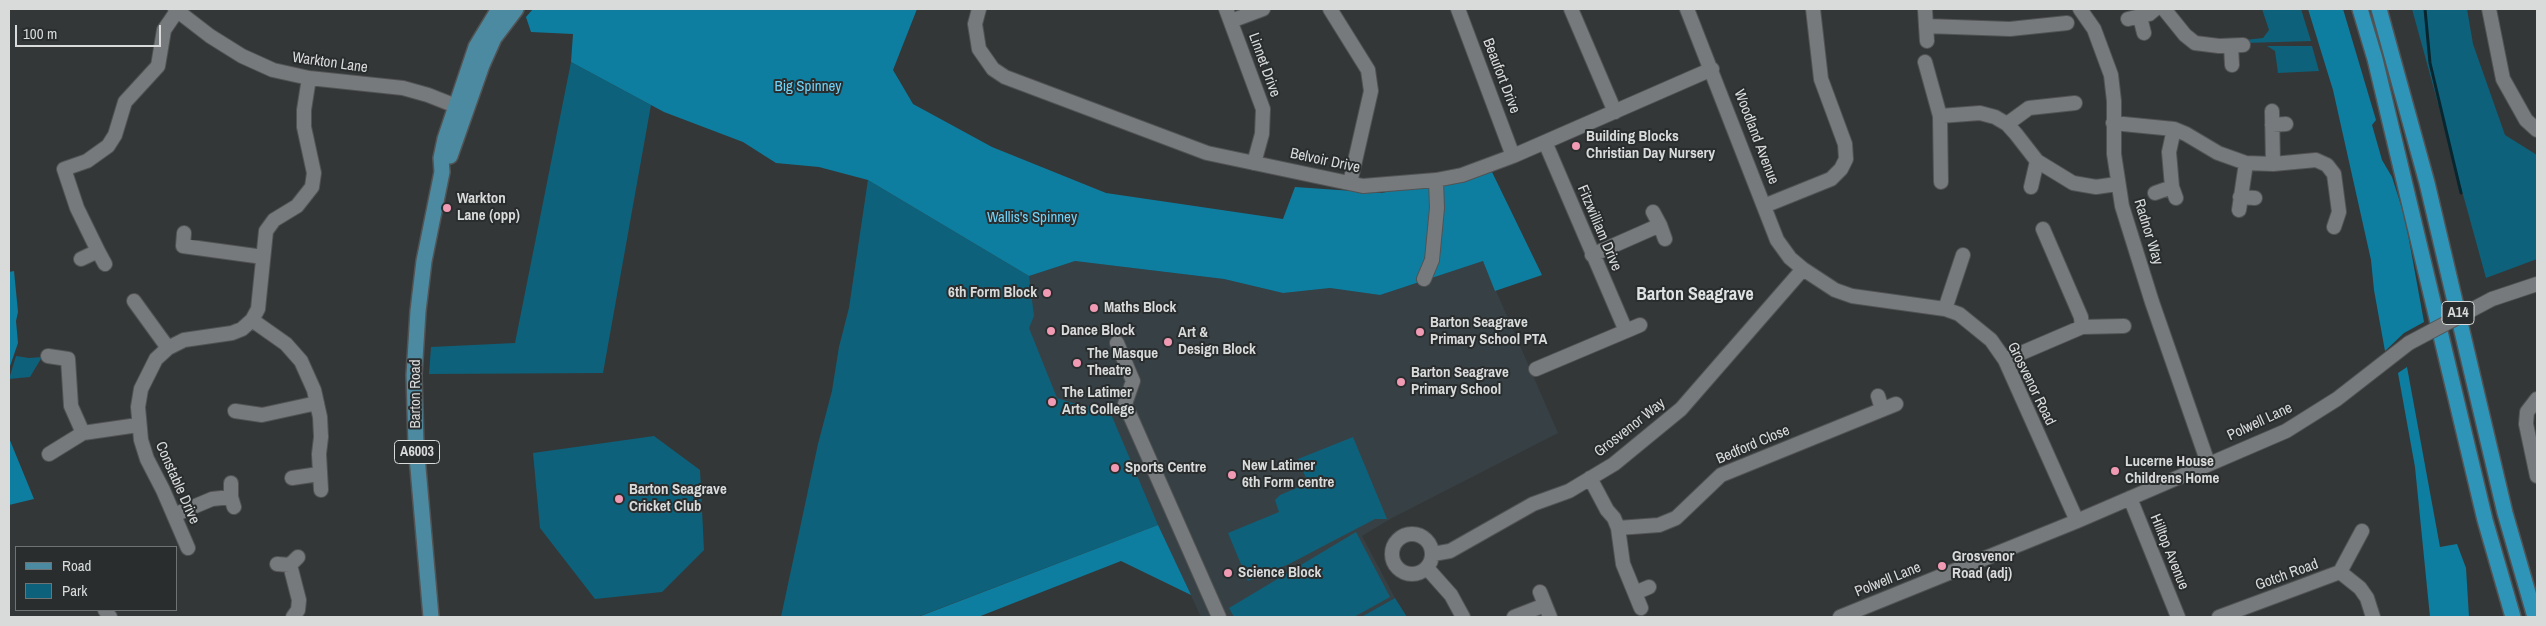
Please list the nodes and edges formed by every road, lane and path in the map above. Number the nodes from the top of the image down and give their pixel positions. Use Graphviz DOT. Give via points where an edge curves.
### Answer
graph roads {
  1 [pos="979,9"];
  2 [pos="1263,9"];
  3 [pos="1330,9"];
  4 [pos="1458,9"];
  5 [pos="1571,9"];
  6 [pos="1688,9"];
  7 [pos="1813,9"];
  8 [pos="1925,9"];
  9 [pos="2080,9"];
  10 [pos="2155,9"];
  11 [pos="2164,9"];
  12 [pos="2360,9"];
  13 [pos="2379,9"];
  14 [pos="2489,9"];
  15 [pos="176,10"];
  16 [pos="503,12"];
  17 [pos="1228,15"];
  18 [pos="2058,21"];
  19 [pos="1926,26"];
  20 [pos="2144,33"];
  21 [pos="1927,42"];
  22 [pos="1925,62"];
  23 [pos="2232,64"];
  24 [pos="1712,69"];
  25 [pos="309,78"];
  26 [pos="2068,106"];
  27 [pos="460,108"];
  28 [pos="1615,112"];
  29 [pos="1940,116"];
  30 [pos="2113,123"];
  31 [pos="2007,124"];
  32 [pos="2286,124"];
  33 [pos="2174,129"];
  34 [pos="2537,130"];
  35 [pos="1545,142"];
  36 [pos="1514,156"];
  37 [pos="2037,161"];
  38 [pos="1254,163"];
  39 [pos="2246,163"];
  40 [pos="2273,164"];
  41 [pos="1436,180"];
  42 [pos="1941,182"];
  43 [pos="1350,183"];
  44 [pos="2117,184"];
  45 [pos="2031,187"];
  46 [pos="2155,193"];
  47 [pos="2255,198"];
  48 [pos="1764,206"];
  49 [pos="1653,212"];
  50 [pos="1660,225"];
  51 [pos="2334,227"];
  52 [pos="2043,229"];
  53 [pos="1665,239"];
  54 [pos="182,244"];
  55 [pos="98,251"];
  56 [pos="1592,255"];
  57 [pos="1963,255"];
  58 [pos="263,257"];
  59 [pos="81,258"];
  60 [pos="105,264"];
  61 [pos="1804,270"];
  62 [pos="1424,279"];
  63 [pos="2537,284"];
  64 [pos="134,301"];
  65 [pos="1945,309"];
  66 [pos="252,320"];
  67 [pos="1640,325"];
  68 [pos="2124,326"];
  69 [pos="2082,327"];
  70 [pos="1626,331"];
  71 [pos="1117,343"];
  72 [pos="168,348"];
  73 [pos="48,356"];
  74 [pos="2005,360"];
  75 [pos="1542,362"];
  76 [pos="2537,399"];
  77 [pos="317,403"];
  78 [pos="1896,404"];
  79 [pos="234,411"];
  80 [pos="138,425"];
  81 [pos="83,433"];
  82 [pos="50,454"];
  83 [pos="2208,463"];
  84 [pos="319,474"];
  85 [pos="2537,476"];
  86 [pos="292,478"];
  87 [pos="1590,478"];
  88 [pos="231,483"];
  89 [pos="321,490"];
  90 [pos="2130,498"];
  91 [pos="174,515"];
  92 [pos="2077,520"];
  93 [pos="1618,528"];
  94 [pos="2362,531"];
  95 [pos="188,548"];
  96 [pos="1433,554"];
  97 [pos="288,562"];
  98 [pos="1427,568"];
  99 [pos="2340,572"];
  100 [pos="1649,587"];
  101 [pos="1636,593"];
  102 [pos="1545,605"];
  103 [pos="1641,608"];
  104 [pos="293,617"];
  105 [pos="431,617"];
  106 [pos="1218,617"];
  107 [pos="1463,617"];
  108 [pos="1514,617"];
  109 [pos="1840,617"];
  110 [pos="2178,617"];
  111 [pos="2219,617"];
  112 [pos="2373,617"];
  113 [pos="2513,617"];
  114 [pos="2535,617"];
  1 -- 38 [label="street, Belvoir Drive" via="975,24 979,49 993,69 1005,77 1174,142"];
  2 -- 17 [label="street"];
  3 -- 43 [label="street" via="1368,70 1371,91"];
  4 -- 36 [label="street, Beaufort Drive"];
  5 -- 28 [label="street"];
  6 -- 24 [label="street, Woodland Avenue"];
  7 -- 48 [label="street" via="1821,79 1845,144 1846,159 1831,179"];
  8 -- 19 [label="street"];
  9 -- 30 [label="street, Radnor Way" via="2094,29 2111,75"];
  10 -- 20 [label="street" via="2134,18"];
  11 -- 23 [label="street" via="2185,35 2196,43 2237,46"];
  12 -- 113 [label="highway, A14" via="2375,59 2485,520"];
  13 -- 114 [label="highway, A14" via="2427,182 2505,513"];
  14 -- 34 [label="street" via="2503,79 2526,120"];
  15 -- 25 [label="street, Warkton Lane" via="242,56 273,70"];
  15 -- 55 [label="street" via="164,30 158,66 125,102 115,135 108,146 87,161 64,169 77,208"];
  16 -- 27 [label="main road, Barton Road / A6003" via="482,65"];
  17 -- 38 [label="street, Linnet Drive" via="1263,109 1262,134"];
  18 -- 19 [label="street" via="2010,29"];
  19 -- 21 [label="street"];
  22 -- 29 [label="street"];
  24 -- 28 [label="street, Belvoir Drive"];
  24 -- 48 [label="street, Woodland Avenue"];
  25 -- 27 [label="street, Warkton Lane" via="403,88"];
  25 -- 58 [label="street" via="304,127 314,173 312,187 297,206 274,220 266,231"];
  26 -- 31 [label="street" via="2029,108"];
  27 -- 105 [label="main road, Barton Road / A6003" via="447,168 442,172 424,261 414,375 416,445"];
  28 -- 35 [label="street, Belvoir Drive"];
  29 -- 31 [label="street" via="1980,113"];
  29 -- 42 [label="street"];
  30 -- 33 [label="street"];
  30 -- 44 [label="street, Radnor Way"];
  31 -- 37 [label="street"];
  32 -- 40 [label="street" via="2272,118"];
  33 -- 39 [label="street" via="2218,153"];
  33 -- 46 [label="street" via="2169,152 2174,192"];
  35 -- 36 [label="street, Belvoir Drive"];
  35 -- 56 [label="street, Fitzwilliam Drive"];
  36 -- 41 [label="street, Belvoir Drive" via="1462,175"];
  37 -- 44 [label="street" via="2073,183"];
  37 -- 45 [label="street"];
  38 -- 43 [label="street, Belvoir Drive"];
  39 -- 40 [label="street"];
  39 -- 47 [label="street" via="2240,204"];
  40 -- 51 [label="street" via="2316,160 2327,165 2334,174 2339,212"];
  41 -- 43 [label="street, Belvoir Drive" via="1363,186"];
  41 -- 62 [label="street" via="1438,208 1432,260"];
  44 -- 83 [label="street, Radnor Way" via="2131,238"];
  48 -- 61 [label="street, Woodland Avenue" via="1777,240"];
  49 -- 50 [label="street"];
  50 -- 53 [label="street"];
  50 -- 56 [label="street"];
  52 -- 69 [label="street" via="2055,240"];
  54 -- 58 [label="street"];
  55 -- 59 [label="street"];
  55 -- 60 [label="street"];
  56 -- 70 [label="street, Fitzwilliam Drive"];
  57 -- 65 [label="street"];
  58 -- 66 [label="street" via="258,309"];
  61 -- 65 [label="street, Grosvenor Road" via="1835,290 1852,296"];
  61 -- 87 [label="street, Grosvenor Way" via="1680,409 1614,464"];
  63 -- 83 [label="street, Polwell Lane, bridge" via="2492,299 2409,343 2337,399 2286,431"];
  64 -- 72 [label="street" via="148,312"];
  65 -- 74 [label="street, Grosvenor Road" via="1959,314 1991,340"];
  66 -- 72 [label="street, Constable Drive" via="232,333 184,340"];
  66 -- 77 [label="street" via="286,344 301,361"];
  67 -- 70 [label="street"];
  68 -- 69 [label="street"];
  69 -- 74 [label="street"];
  70 -- 75 [label="street"];
  71 -- 106 [label="street" via="1133,381 1125,404"];
  72 -- 80 [label="street, Constable Drive" via="152,364 141,389"];
  73 -- 81 [label="street" via="68,359 71,406"];
  74 -- 92 [label="street, Grosvenor Road"];
  76 -- 85 [label="street" via="2528,412 2526,424"];
  77 -- 79 [label="street" via="262,415"];
  77 -- 84 [label="street" via="322,437"];
  78 -- 93 [label="street, Bedford Close" via="1880,403 1721,475 1676,518 1659,525"];
  80 -- 81 [label="street"];
  80 -- 91 [label="street, Constable Drive" via="146,459"];
  81 -- 82 [label="street"];
  83 -- 90 [label="street, Polwell Lane"];
  84 -- 86 [label="street"];
  84 -- 89 [label="street"];
  87 -- 93 [label="street"];
  87 -- 96 [label="street, Grosvenor Way" via="1533,504 1450,551"];
  88 -- 91 [label="street" via="233,502 212,499"];
  90 -- 92 [label="street, Polwell Lane"];
  90 -- 110 [label="street, Hilltop Avenue"];
  91 -- 95 [label="street, Constable Drive"];
  92 -- 109 [label="street, Polwell Lane"];
  93 -- 101 [label="street" via="1624,564"];
  94 -- 99 [label="street"];
  96 -- 98 [label="street"];
  96 -- 98 [label="street" via="1427,541 1416,534 1403,536 1394,544 1393,560 1399,569 1416,574"];
  97 -- 104 [label="street" via="299,600"];
  98 -- 107 [label="street" via="1451,595"];
  99 -- 111 [label="street, Gotch Road"];
  99 -- 112 [label="street, Gotch Road" via="2364,593"];
  100 -- 101 [label="street"];
  101 -- 103 [label="street"];
  102 -- 108 [label="street"];
}
